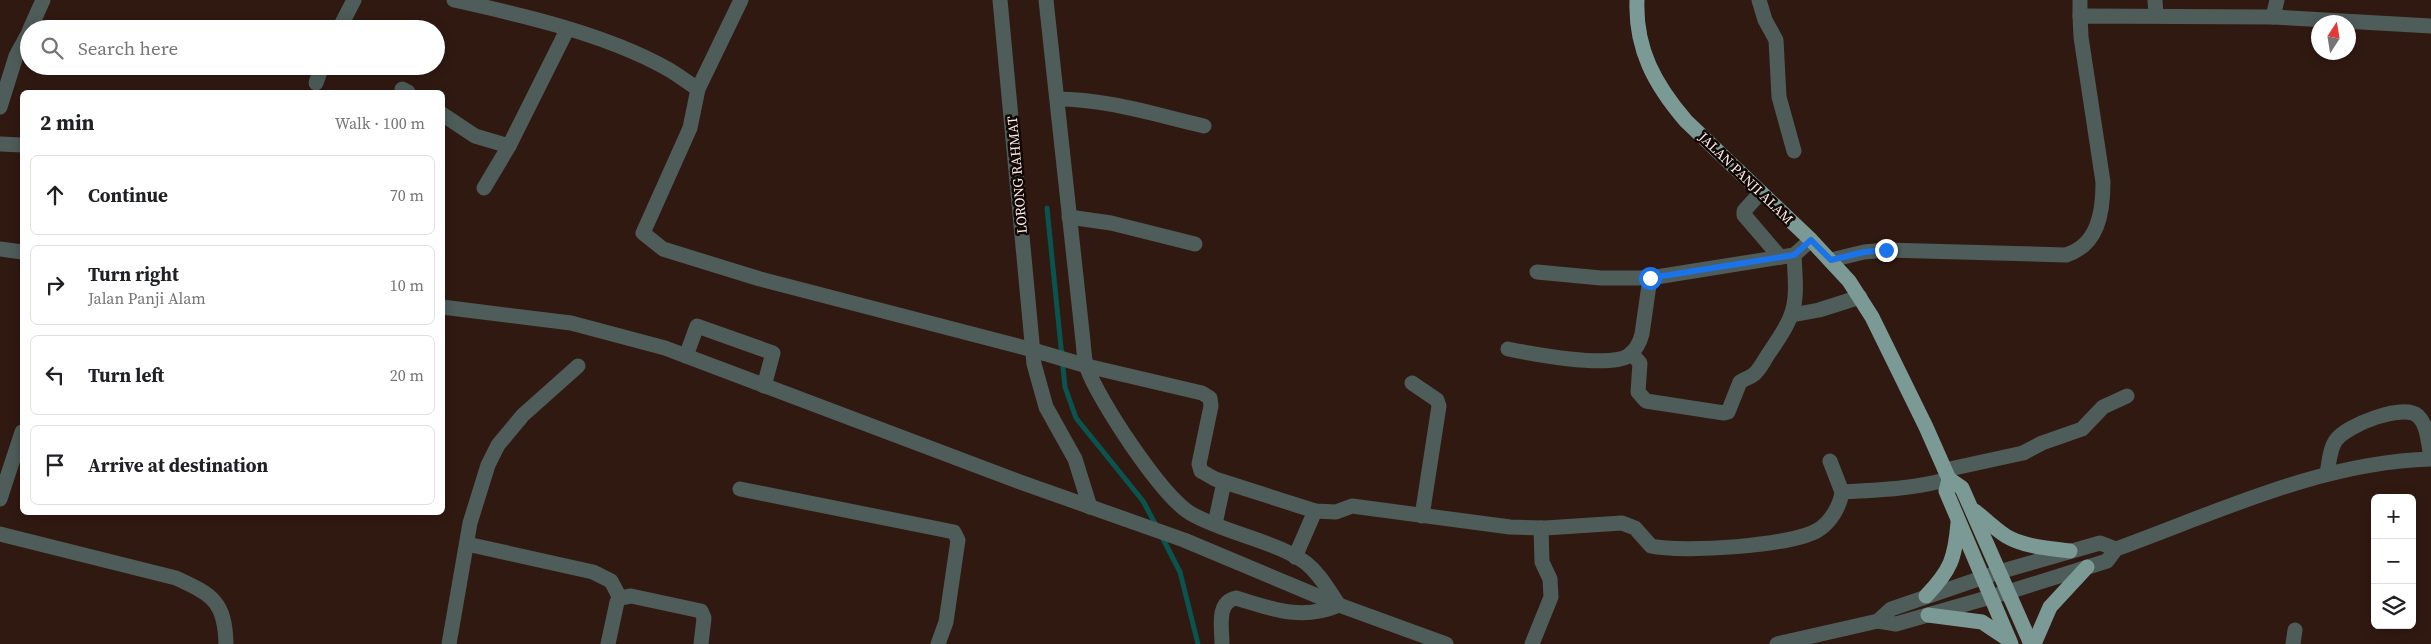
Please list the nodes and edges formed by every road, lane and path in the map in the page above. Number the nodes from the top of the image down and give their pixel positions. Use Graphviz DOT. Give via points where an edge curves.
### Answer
graph roads {
  1 [pos="43,0"];
  2 [pos="354,0"];
  3 [pos="454,0"];
  4 [pos="741,0"];
  5 [pos="1000,0"];
  6 [pos="1046,0"];
  7 [pos="1637,0"];
  8 [pos="1759,0"];
  9 [pos="2080,0"];
  10 [pos="2276,0"];
  11 [pos="2156,8"];
  12 [pos="2080,16"];
  13 [pos="2274,17"];
  14 [pos="34,20"];
  15 [pos="344,20"];
  16 [pos="2431,26"];
  17 [pos="567,30"];
  18 [pos="20,49"];
  19 [pos="319,75"];
  20 [pos="316,82"];
  21 [pos="698,89"];
  22 [pos="1057,99"];
  23 [pos="0,107"];
  24 [pos="445,116"];
  25 [pos="1204,126"];
  26 [pos="0,144"];
  27 [pos="20,145"];
  28 [pos="509,146"];
  29 [pos="1794,151"];
  30 [pos="484,188"];
  31 [pos="1761,192"];
  32 [pos="1070,217"];
  33 [pos="1811,240"];
  34 [pos="1195,244"];
  35 [pos="0,249"];
  36 [pos="20,252"];
  37 [pos="1787,256"];
  38 [pos="1831,260"];
  39 [pos="1537,272"];
  40 [pos="1650,278"];
  41 [pos="1860,297"];
  42 [pos="445,307"];
  43 [pos="1792,315"];
  44 [pos="1508,350"];
  45 [pos="1036,352"];
  46 [pos="1631,353"];
  47 [pos="686,356"];
  48 [pos="578,366"];
  49 [pos="1084,366"];
  50 [pos="1412,383"];
  51 [pos="764,386"];
  52 [pos="2127,396"];
  53 [pos="20,438"];
  54 [pos="2431,458"];
  55 [pos="1830,461"];
  56 [pos="2327,473"];
  57 [pos="1947,474"];
  58 [pos="1224,482"];
  59 [pos="740,489"];
  60 [pos="1842,492"];
  61 [pos="0,500"];
  62 [pos="1090,507"];
  63 [pos="1972,509"];
  64 [pos="1315,511"];
  65 [pos="1422,516"];
  66 [pos="1958,520"];
  67 [pos="1215,524"];
  68 [pos="1541,528"];
  69 [pos="0,534"];
  70 [pos="467,544"];
  71 [pos="2116,549"];
  72 [pos="2070,551"];
  73 [pos="1295,557"];
  74 [pos="2087,567"];
  75 [pos="1999,572"];
  76 [pos="1982,577"];
  77 [pos="2008,592"];
  78 [pos="1926,596"];
  79 [pos="620,598"];
  80 [pos="1991,598"];
  81 [pos="1339,605"];
  82 [pos="1928,615"];
  83 [pos="1878,621"];
  84 [pos="2011,643"];
  85 [pos="226,644"];
  86 [pos="449,644"];
  87 [pos="608,644"];
  88 [pos="701,644"];
  89 [pos="938,644"];
  90 [pos="1222,644"];
  91 [pos="1446,644"];
  92 [pos="1532,644"];
  93 [pos="1777,644"];
  94 [pos="2033,644"];
  1 -- 14 [label="street"];
  2 -- 15 [label="street"];
  3 -- 17 [label="street"];
  4 -- 21 [label="street"];
  5 -- 45 [label="street, LORONG RAHMAT"];
  6 -- 22 [label="street"];
  7 -- 31 [label="main road, JALAN PANJI ALAM" via="1646,63 1666,98"];
  8 -- 29 [label="street" via="1764,20 1776,40 1779,97"];
  9 -- 12 [label="street"];
  10 -- 13 [label="street"];
  11 -- 12 [label="street"];
  11 -- 13 [label="street"];
  12 -- 38 [label="street" via="2104,182 2098,223 2079,251 2066,255 1886,250"];
  13 -- 16 [label="street"];
  17 -- 21 [label="street" via="641,56"];
  17 -- 28 [label="street"];
  18 -- 23 [label="street"];
  19 -- 20 [label="street"];
  21 -- 45 [label="street" via="690,128 643,233 663,249 760,280"];
  22 -- 25 [label="street" via="1113,104"];
  22 -- 32 [label="street"];
  24 -- 28 [label="street" via="475,136"];
  26 -- 27 [label="street"];
  28 -- 30 [label="street"];
  31 -- 33 [label="main road, JALAN PANJI ALAM"];
  31 -- 37 [label="street" via="1744,215"];
  32 -- 34 [label="street" via="1111,223"];
  32 -- 49 [label="street"];
  33 -- 37 [label="street"];
  33 -- 38 [label="main road, JALAN PANJI ALAM"];
  35 -- 36 [label="street"];
  37 -- 40 [label="street"];
  37 -- 43 [label="street" via="1796,298"];
  38 -- 41 [label="main road, JALAN PANJI ALAM"];
  39 -- 40 [label="street" via="1601,278"];
  40 -- 46 [label="street" via="1642,334"];
  41 -- 43 [label="street"];
  41 -- 57 [label="main road, JALAN PANJI ALAM"];
  42 -- 47 [label="street" via="571,323"];
  43 -- 46 [label="street" via="1758,370 1740,382 1726,413 1646,401 1638,392 1640,363"];
  44 -- 46 [label="street" via="1613,360"];
  45 -- 49 [label="street"];
  45 -- 62 [label="street, LORONG RAHMAT" via="1036,373 1046,407 1075,458"];
  47 -- 51 [label="street"];
  47 -- 51 [label="street" via="697,326 773,353"];
  48 -- 70 [label="street" via="523,415 498,445 478,494"];
  49 -- 58 [label="street" via="1208,395 1212,406 1199,464 1206,475"];
  49 -- 67 [label="street" via="1159,485 1189,512"];
  50 -- 65 [label="street" via="1437,400 1439,406"];
  51 -- 62 [label="street"];
  52 -- 57 [label="street" via="2103,407 2082,428 2024,453"];
  53 -- 61 [label="street"];
  54 -- 56 [label="street"];
  54 -- 56 [label="street" via="2425,429 2418,416 2413,413 2389,414 2371,418 2336,440"];
  55 -- 60 [label="street"];
  56 -- 71 [label="street"];
  57 -- 60 [label="street" via="1893,490"];
  57 -- 63 [label="main road, JALAN PANJI ALAM" via="1962,488"];
  57 -- 66 [label="main road, JALAN PANJI ALAM" via="1946,491"];
  58 -- 64 [label="street"];
  58 -- 67 [label="street"];
  59 -- 89 [label="street" via="954,532 958,540 946,622"];
  60 -- 68 [label="street" via="1841,500 1828,521 1811,534 1726,548 1651,546 1634,528 1622,523"];
  62 -- 81 [label="street" via="1184,540"];
  63 -- 72 [label="main road" via="2015,540"];
  63 -- 75 [label="main road, JALAN PANJI ALAM"];
  64 -- 65 [label="street" via="1336,512 1352,506"];
  64 -- 73 [label="street"];
  65 -- 68 [label="street"];
  66 -- 76 [label="main road, JALAN PANJI ALAM"];
  66 -- 78 [label="main road" via="1952,564"];
  67 -- 73 [label="street"];
  68 -- 92 [label="street" via="1542,562 1550,580 1551,596"];
  69 -- 85 [label="street" via="176,578 193,586 218,604 224,614"];
  70 -- 79 [label="street" via="593,572 611,581"];
  70 -- 86 [label="street"];
  71 -- 72 [label="street" via="2100,543"];
  71 -- 74 [label="street" via="2107,561"];
  72 -- 75 [label="street"];
  73 -- 81 [label="street" via="1316,574"];
  74 -- 77 [label="street"];
  74 -- 94 [label="main road" via="2050,607"];
  75 -- 76 [label="street"];
  75 -- 77 [label="main road, JALAN PANJI ALAM"];
  76 -- 78 [label="street"];
  76 -- 80 [label="main road, JALAN PANJI ALAM"];
  77 -- 80 [label="street"];
  77 -- 94 [label="main road, JALAN PANJI ALAM"];
  78 -- 83 [label="street" via="1891,609"];
  79 -- 87 [label="street"];
  79 -- 88 [label="street" via="631,596 701,611 704,618"];
  80 -- 82 [label="street"];
  80 -- 84 [label="main road, JALAN PANJI ALAM"];
  81 -- 90 [label="street" via="1305,614 1231,599 1222,611"];
  81 -- 91 [label="street"];
  82 -- 83 [label="street" via="1896,624"];
  82 -- 84 [label="main road" via="1982,622"];
  83 -- 93 [label="street"];
}
